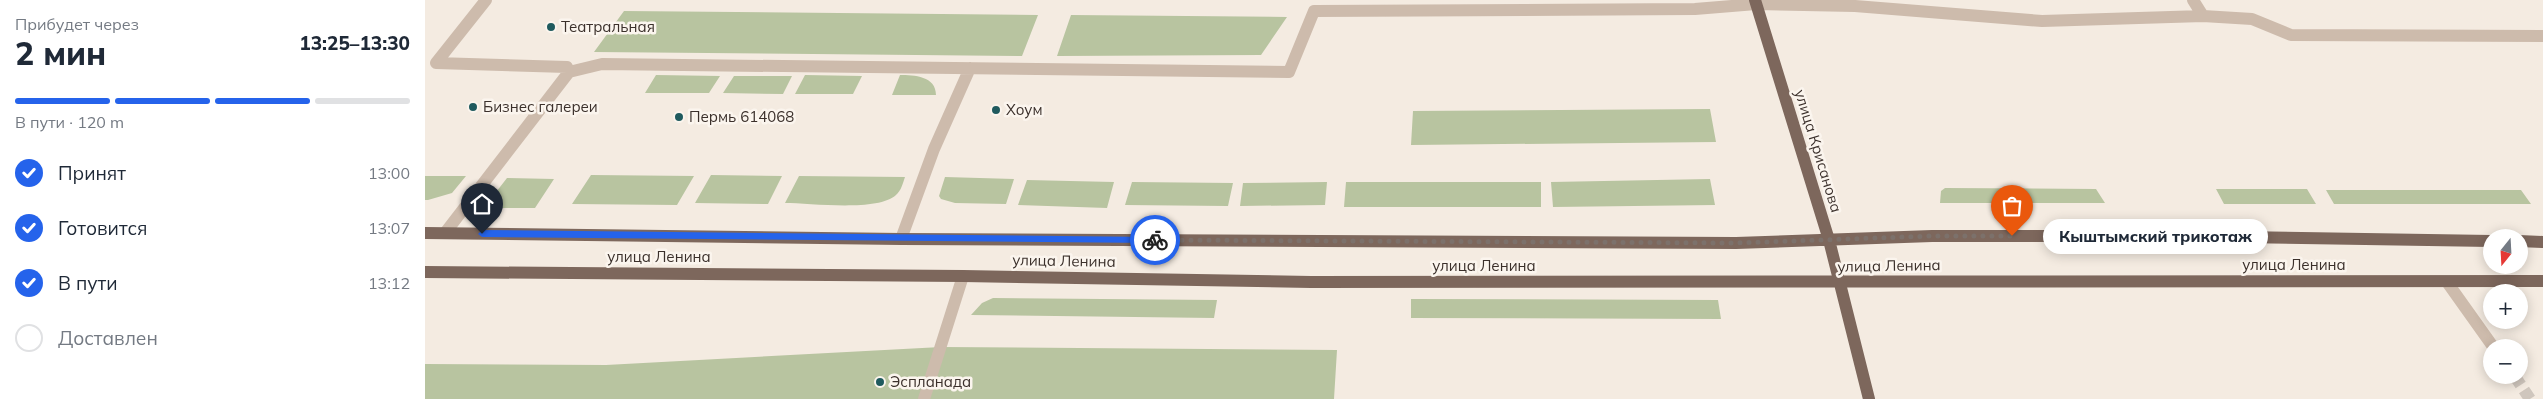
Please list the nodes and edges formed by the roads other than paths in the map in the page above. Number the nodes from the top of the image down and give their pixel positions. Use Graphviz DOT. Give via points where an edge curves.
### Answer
graph roads {
  1 [pos="486,0"];
  2 [pos="2193,0"];
  3 [pos="1756,2"];
  4 [pos="1571,4"];
  5 [pos="1315,5"];
  6 [pos="2203,16"];
  7 [pos="2543,36"];
  8 [pos="970,68"];
  9 [pos="569,72"];
  10 [pos="425,234"];
  11 [pos="445,234"];
  12 [pos="901,239"];
  13 [pos="1829,240"];
  14 [pos="2483,241"];
  15 [pos="2528,241"];
  16 [pos="2543,242"];
  17 [pos="425,272"];
  18 [pos="963,276"];
  19 [pos="2543,281"];
  20 [pos="1841,282"];
  21 [pos="2447,282"];
  22 [pos="2488,339"];
  23 [pos="925,399"];
  24 [pos="1869,399"];
  1 -- 9 [label="lane" via="436,63 567,66"];
  2 -- 6 [label="lane"];
  3 -- 4 [label="lane" via="1695,9"];
  3 -- 6 [label="lane" via="1855,6 2042,21"];
  3 -- 13 [label="main road, улица Крисанова"];
  4 -- 5 [label="lane"];
  5 -- 8 [label="lane" via="1289,72"];
  6 -- 7 [label="lane" via="2252,19 2291,35"];
  8 -- 9 [label="lane" via="602,64"];
  8 -- 12 [label="lane"];
  9 -- 11 [label="lane"];
  10 -- 11 [label="main road, улица Ленина"];
  11 -- 12 [label="main road, улица Ленина"];
  12 -- 13 [label="main road, улица Ленина" via="1736,243"];
  13 -- 14 [label="main road, улица Ленина" via="1932,236 2171,236"];
  13 -- 20 [label="main road, улица Крисанова"];
  15 -- 16 [label="main road"];
  17 -- 18 [label="main road, улица Ленина"];
  18 -- 20 [label="main road, улица Ленина" via="1311,282"];
  18 -- 23 [label="lane"];
  19 -- 21 [label="main road, улица Ленина"];
  20 -- 21 [label="main road, улица Ленина"];
  20 -- 24 [label="main road, улица Крисанова"];
  21 -- 22 [label="lane"];
}
